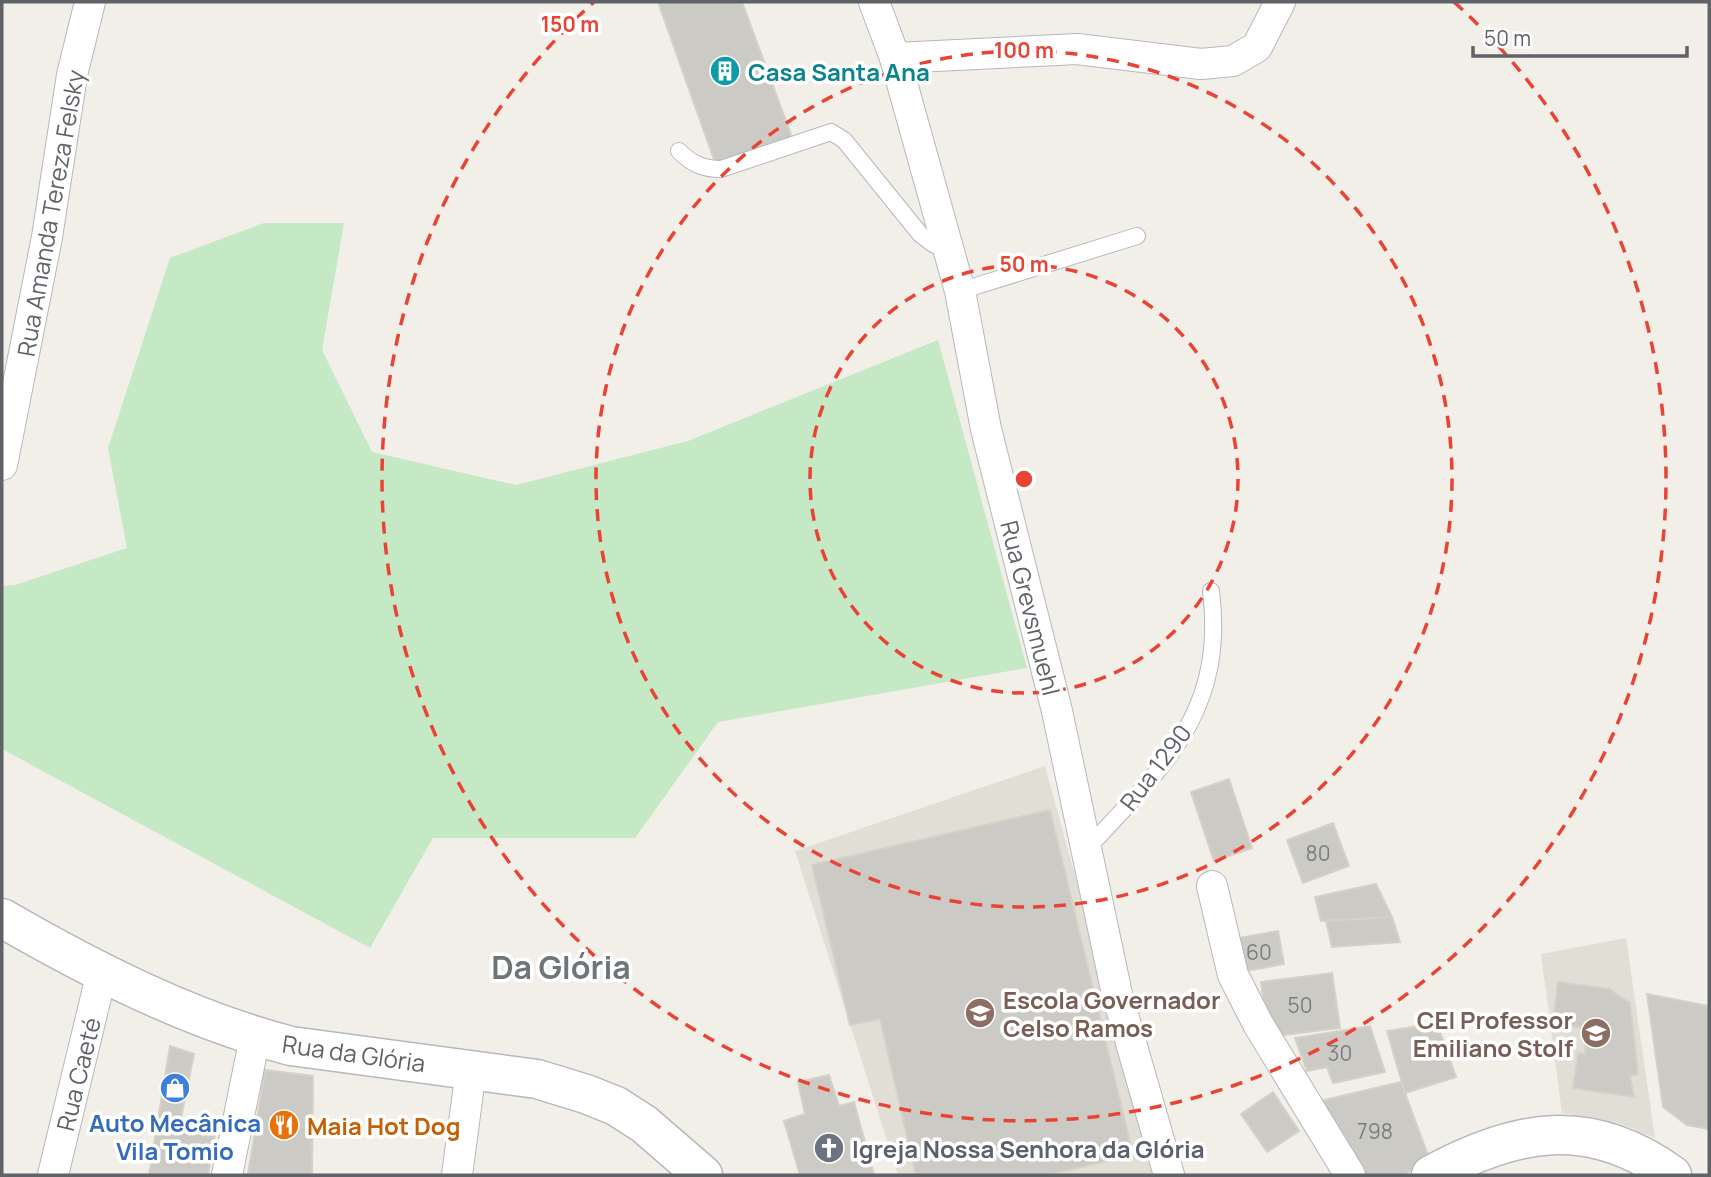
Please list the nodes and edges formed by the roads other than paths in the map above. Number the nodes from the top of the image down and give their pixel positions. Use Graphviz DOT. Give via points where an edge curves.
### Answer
graph roads {
  1 [pos="90,2"];
  2 [pos="874,2"];
  3 [pos="1280,2"];
  4 [pos="895,58"];
  5 [pos="679,151"];
  6 [pos="1137,236"];
  7 [pos="948,250"];
  8 [pos="960,291"];
  9 [pos="13,351"];
  10 [pos="2,465"];
  11 [pos="1211,591"];
  12 [pos="1086,850"];
  13 [pos="1212,886"];
  14 [pos="2,918"];
  15 [pos="102,972"];
  16 [pos="256,1037"];
  17 [pos="471,1070"];
  18 [pos="53,1175"];
  19 [pos="227,1175"];
  20 [pos="457,1175"];
  21 [pos="703,1175"];
  22 [pos="1169,1175"];
  23 [pos="1350,1175"];
  24 [pos="1431,1175"];
  25 [pos="1672,1175"];
  1 -- 9 [label="street, Rua Amanda Tereza Felsky"];
  2 -- 4 [label="street, Rua Grevsmuehl"];
  3 -- 4 [label="street" via="1257,47 1233,61 1201,64 1077,49"];
  4 -- 7 [label="street, Rua Grevsmuehl"];
  5 -- 7 [label="lane" via="704,169 721,169 831,132 844,140 920,234"];
  6 -- 8 [label="lane"];
  7 -- 8 [label="street, Rua Grevsmuehl"];
  8 -- 12 [label="street, Rua Grevsmuehl" via="986,429 1057,711"];
  9 -- 10 [label="street, Rua Amanda Tereza Felsky"];
  11 -- 12 [label="lane, Rua 1290" via="1213,657 1185,734"];
  12 -- 22 [label="street, Rua Grevsmuehl" via="1117,993"];
  13 -- 23 [label="street" via="1233,975"];
  14 -- 15 [label="street, Rua da Glória"];
  15 -- 16 [label="street, Rua da Glória"];
  15 -- 18 [label="street, Rua Caeté"];
  16 -- 17 [label="street, Rua da Glória" via="291,1046"];
  16 -- 19 [label="street"];
  17 -- 20 [label="street"];
  17 -- 21 [label="street, Rua da Glória" via="537,1079 616,1105"];
  24 -- 25 [label="street" via="1488,1148 1552,1134 1581,1135 1637,1151"];
}
